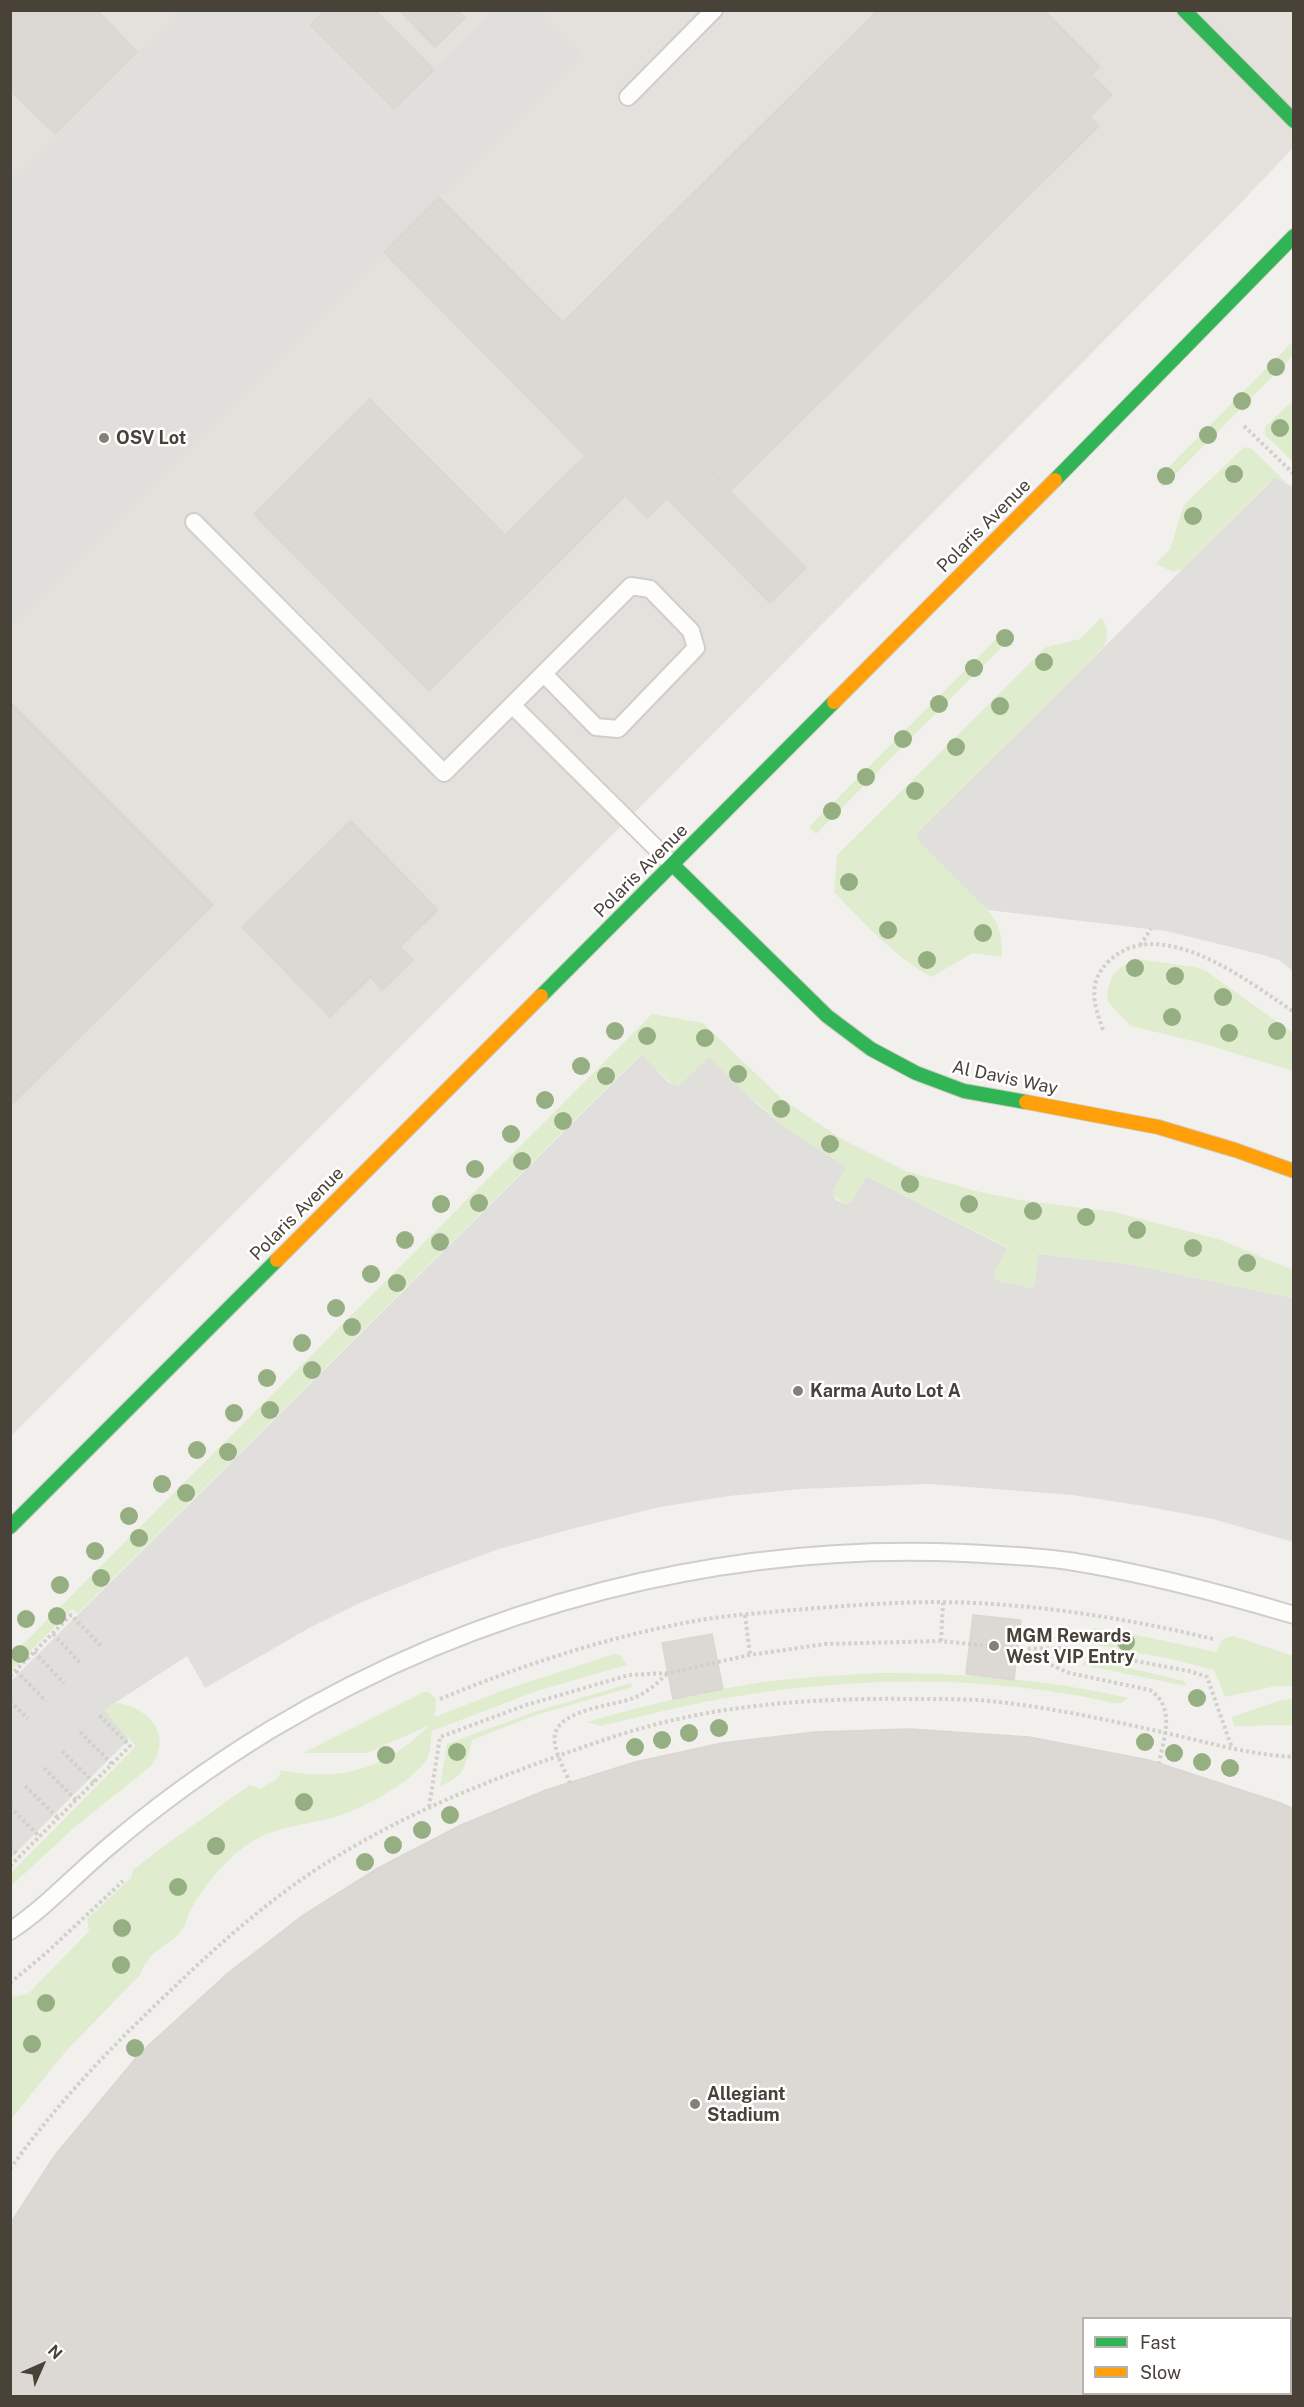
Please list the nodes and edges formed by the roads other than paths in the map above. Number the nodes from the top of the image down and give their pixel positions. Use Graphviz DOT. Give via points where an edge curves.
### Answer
graph roads {
  1 [pos="714,10"];
  2 [pos="1184,10"];
  3 [pos="628,97"];
  4 [pos="1293,120"];
  5 [pos="1293,236"];
  6 [pos="194,522"];
  7 [pos="544,674"];
  8 [pos="512,705"];
  9 [pos="673,865"];
  10 [pos="1293,1171"];
  11 [pos="10,1527"];
  12 [pos="1293,1615"];
  13 [pos="10,1930"];
  1 -- 3 [label="lane"];
  2 -- 4 [label="street"];
  5 -- 9 [label="street, Polaris Avenue"];
  6 -- 8 [label="lane" via="444,773"];
  7 -- 7 [label="lane" via="631,586 650,589 690,631 696,648 618,729 596,727"];
  7 -- 8 [label="lane"];
  8 -- 9 [label="lane"];
  9 -- 10 [label="street, Al Davis Way" via="827,1016 871,1050 916,1073 974,1093 1158,1127"];
  9 -- 11 [label="street, Polaris Avenue"];
  12 -- 13 [label="lane" via="1217,1592 1066,1561 923,1551 785,1558 642,1581 484,1628 365,1678 313,1706 222,1761 154,1811"];
}
